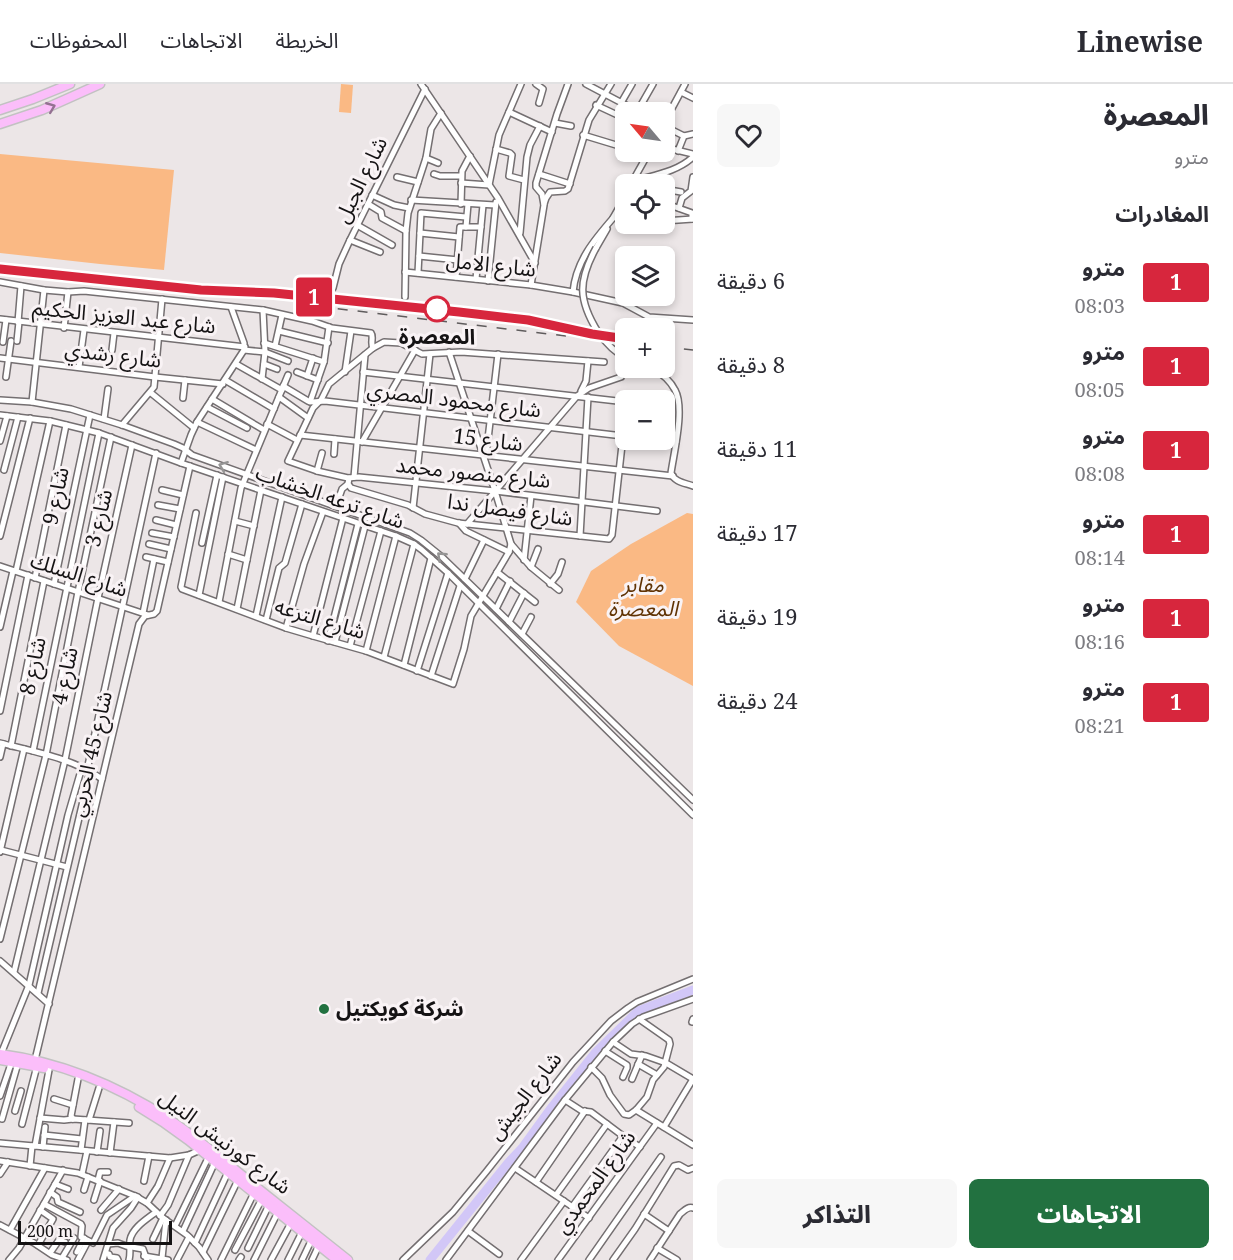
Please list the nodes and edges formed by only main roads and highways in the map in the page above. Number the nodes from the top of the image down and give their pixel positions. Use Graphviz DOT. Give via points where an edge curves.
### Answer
graph roads {
  1 [pos="70,84"];
  2 [pos="100,84"];
  3 [pos="0,110"];
  4 [pos="0,124"];
  5 [pos="0,1056"];
  6 [pos="36,1063"];
  7 [pos="337,1260"];
  8 [pos="348,1260"];
  1 -- 3 [label="highway"];
  4 -- 2 [label="highway, one-way"];
  5 -- 6 [label="highway, شارع كورنيش النيل"];
  5 -- 6 [label="highway, شارع كورنيش النيل" via="15,1062"];
  6 -- 7 [label="highway, شارع كورنيش النيل" via="99,1088 176,1131"];
  6 -- 8 [label="highway, شارع كورنيش النيل" via="95,1080 161,1114"];
}
